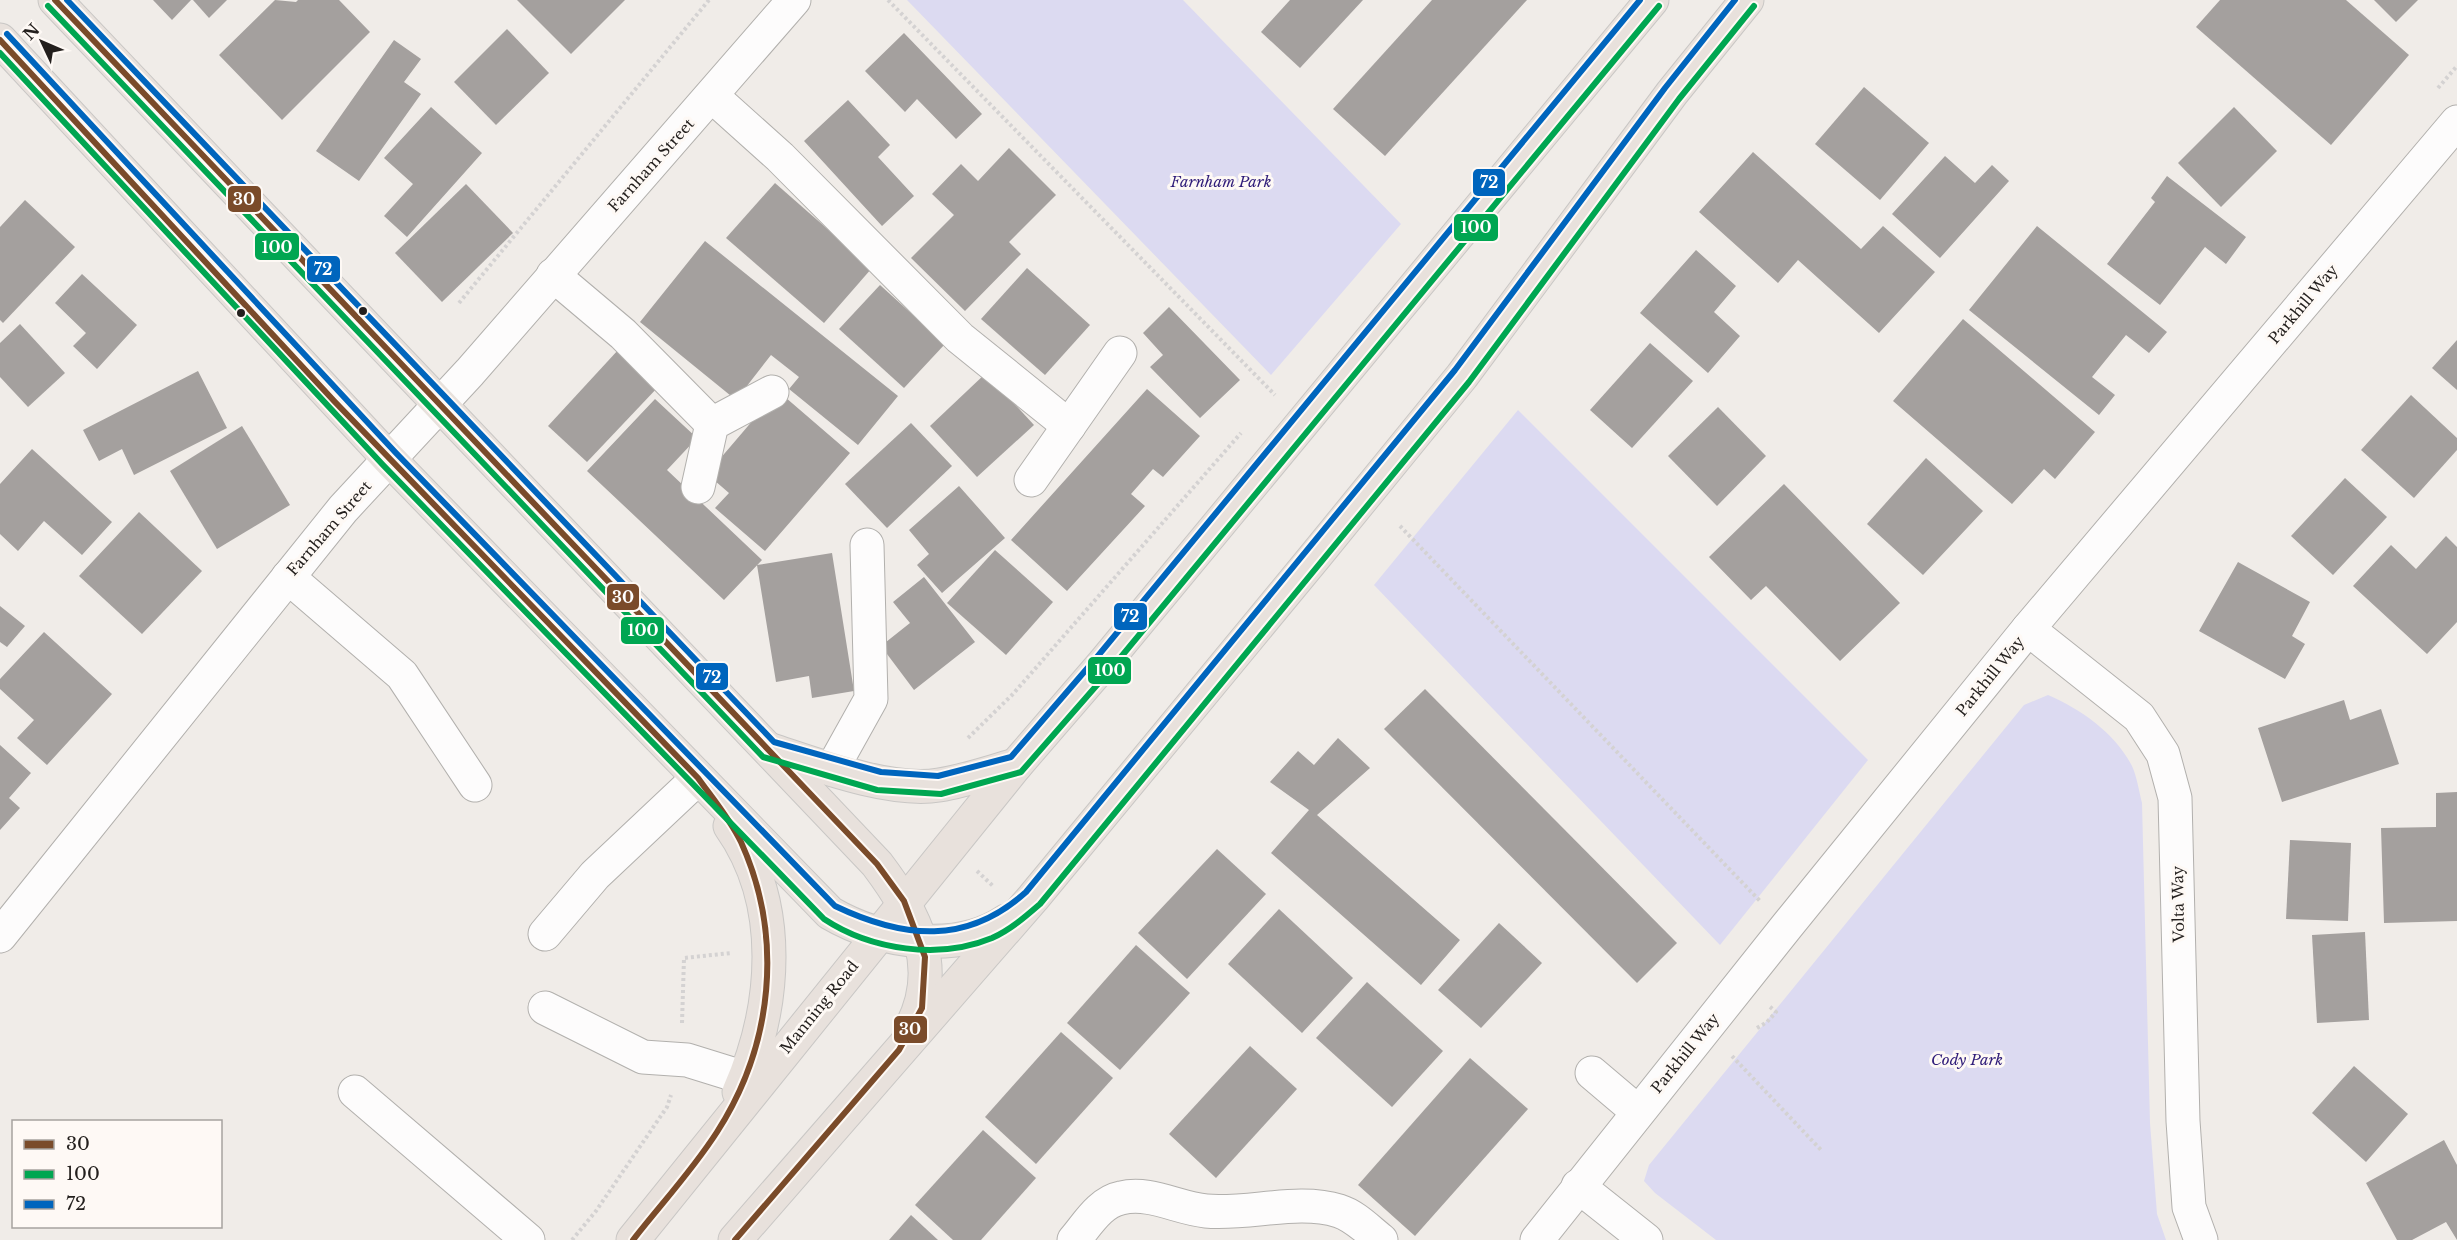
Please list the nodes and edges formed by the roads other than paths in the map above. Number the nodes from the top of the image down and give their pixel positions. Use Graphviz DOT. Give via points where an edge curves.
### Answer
graph roads {
  1 [pos="55,0"];
  2 [pos="794,0"];
  3 [pos="1652,0"];
  4 [pos="1747,0"];
  5 [pos="0,40"];
  6 [pos="712,96"];
  7 [pos="2457,122"];
  8 [pos="553,275"];
  9 [pos="1120,353"];
  10 [pos="772,392"];
  11 [pos="438,406"];
  12 [pos="712,424"];
  13 [pos="1069,426"];
  14 [pos="389,459"];
  15 [pos="1031,480"];
  16 [pos="698,487"];
  17 [pos="867,545"];
  18 [pos="288,577"];
  19 [pos="2028,629"];
  20 [pos="769,750"];
  21 [pos="1016,765"];
  22 [pos="832,769"];
  23 [pos="698,778"];
  24 [pos="475,785"];
  25 [pos="904,901"];
  26 [pos="1021,912"];
  27 [pos="545,934"];
  28 [pos="878,935"];
  29 [pos="0,936"];
  30 [pos="920,939"];
  31 [pos="545,1008"];
  32 [pos="899,1050"];
  33 [pos="1592,1073"];
  34 [pos="745,1078"];
  35 [pos="355,1092"];
  36 [pos="1638,1112"];
  37 [pos="717,1133"];
  38 [pos="1578,1186"];
  39 [pos="528,1240"];
  40 [pos="633,1240"];
  41 [pos="735,1240"];
  42 [pos="1074,1240"];
  43 [pos="1381,1240"];
  44 [pos="1537,1240"];
  45 [pos="1646,1240"];
  46 [pos="2201,1240"];
  1 -- 11 [label="main road"];
  2 -- 6 [label="street, Farnham Street"];
  3 -- 21 [label="main road, Manning Road"];
  4 -- 26 [label="main road" via="1672,93 1462,376"];
  5 -- 14 [label="main road"];
  6 -- 8 [label="street, Farnham Street"];
  6 -- 13 [label="street" via="780,157 960,338"];
  7 -- 19 [label="street, Parkhill Way"];
  8 -- 11 [label="street, Farnham Street"];
  8 -- 12 [label="street" via="623,334"];
  9 -- 13 [label="street"];
  10 -- 12 [label="street"];
  11 -- 14 [label="street, Farnham Street"];
  11 -- 20 [label="main road"];
  12 -- 16 [label="street"];
  13 -- 15 [label="street"];
  14 -- 18 [label="street, Farnham Street"];
  14 -- 23 [label="main road"];
  17 -- 22 [label="street" via="871,699"];
  18 -- 24 [label="street" via="402,675"];
  18 -- 29 [label="street, Farnham Street"];
  19 -- 36 [label="street, Parkhill Way"];
  19 -- 46 [label="street, Volta Way" via="2139,717 2163,754 2175,798 2183,1121 2189,1207"];
  20 -- 22 [label="main road"];
  20 -- 25 [label="main road" via="877,864"];
  21 -- 22 [label="main road" via="926,786 879,781"];
  21 -- 25 [label="main road, Manning Road"];
  23 -- 27 [label="street" via="595,875"];
  23 -- 28 [label="main road" via="830,913"];
  23 -- 34 [label="main road" via="741,840 766,912 770,960 766,1003"];
  25 -- 28 [label="main road, Manning Road"];
  25 -- 30 [label="main road"];
  26 -- 30 [label="main road" via="974,936"];
  26 -- 32 [label="main road"];
  28 -- 30 [label="main road"];
  28 -- 37 [label="main road, Manning Road"];
  30 -- 32 [label="main road" via="925,957 922,1008"];
  31 -- 34 [label="street" via="643,1057 687,1060"];
  32 -- 41 [label="main road"];
  33 -- 36 [label="street"];
  34 -- 37 [label="main road"];
  35 -- 39 [label="street"];
  36 -- 38 [label="street, Parkhill Way"];
  37 -- 40 [label="main road, Manning Road"];
  38 -- 44 [label="street, Parkhill Way"];
  38 -- 45 [label="street"];
  42 -- 43 [label="street" via="1104,1206 1119,1198 1136,1196 1209,1211 1341,1211"];
}
